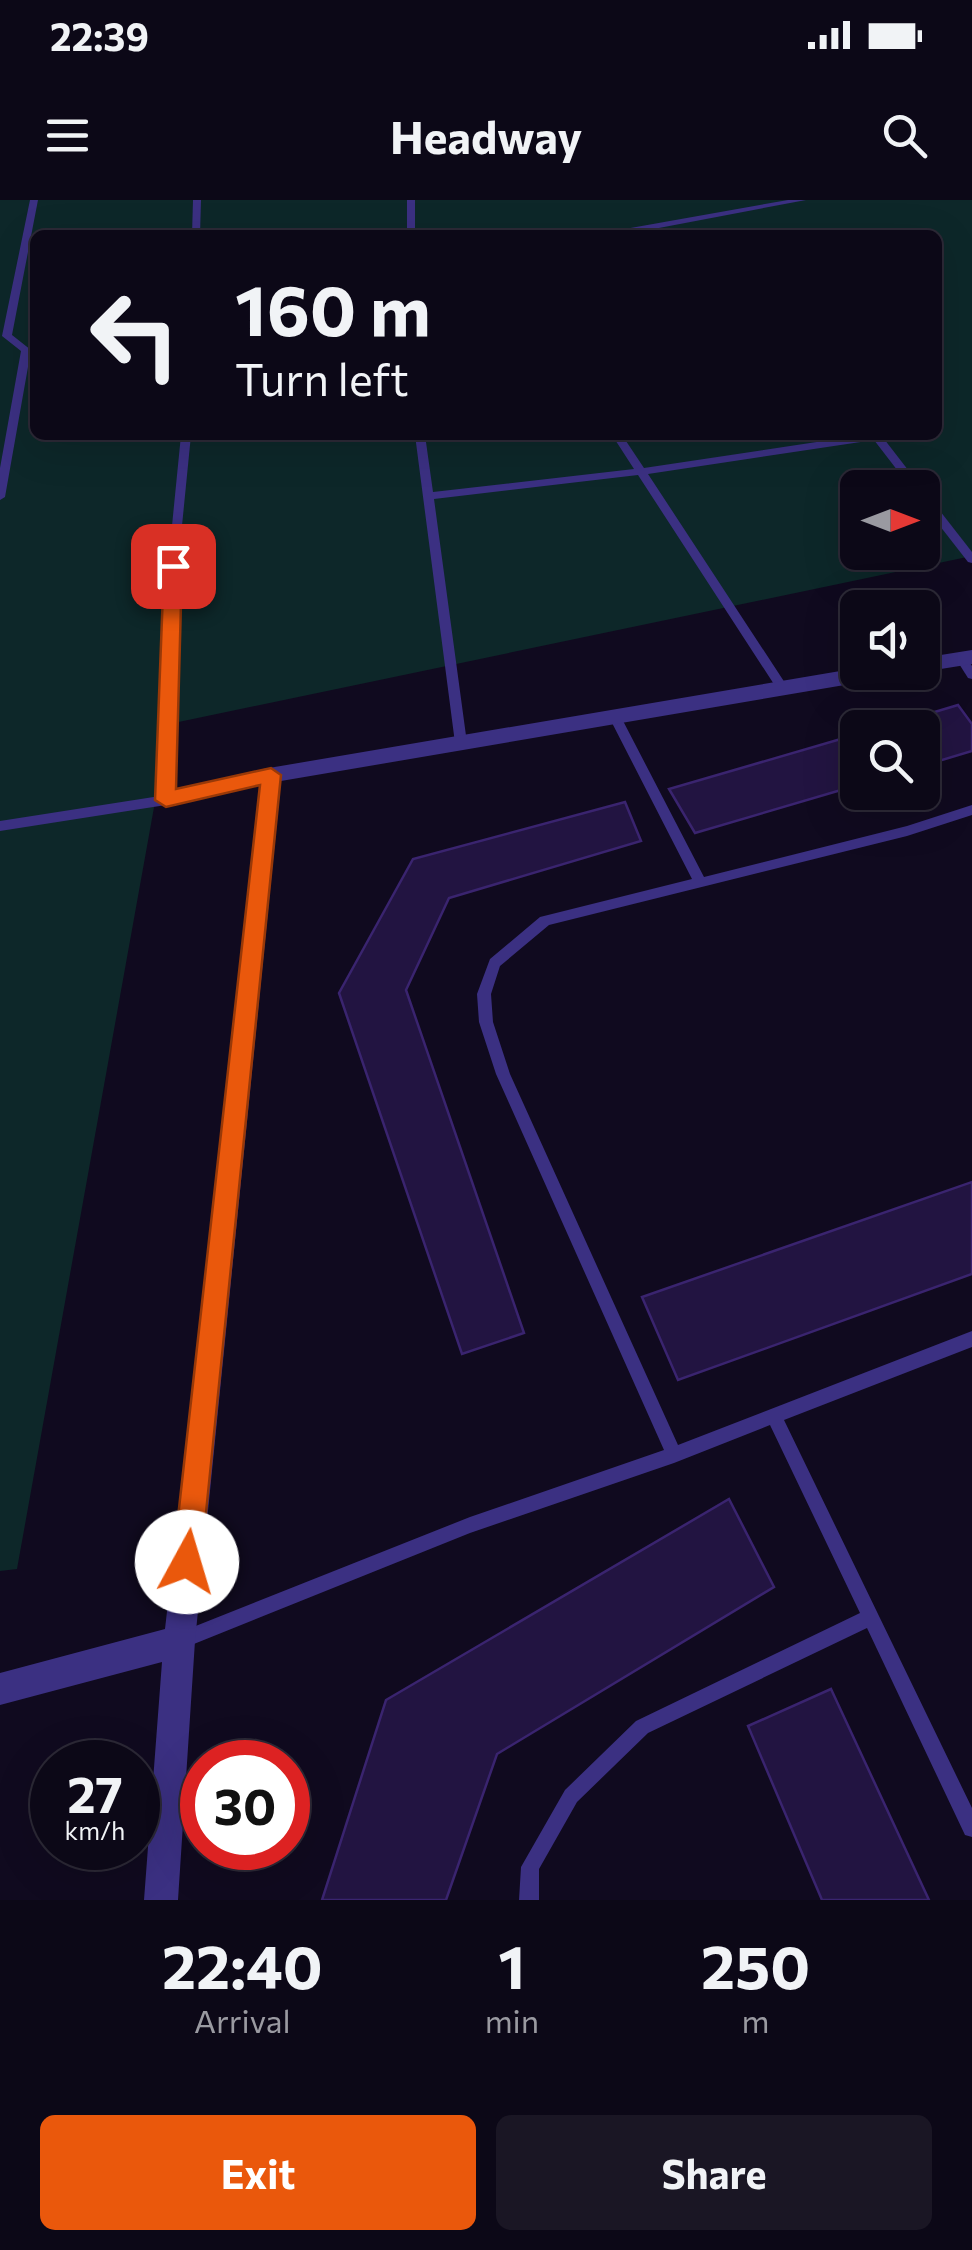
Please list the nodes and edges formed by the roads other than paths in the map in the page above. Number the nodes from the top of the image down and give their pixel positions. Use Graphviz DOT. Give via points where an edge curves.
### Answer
graph roads {
  1 [pos="34,200"];
  2 [pos="197,200"];
  3 [pos="411,200"];
  4 [pos="802,200"];
  5 [pos="196,230"];
  6 [pos="411,230"];
  7 [pos="636,230"];
  8 [pos="186,440"];
  9 [pos="421,440"];
  10 [pos="620,440"];
  11 [pos="845,440"];
  12 [pos="881,440"];
  13 [pos="903,470"];
  14 [pos="640,472"];
  15 [pos="428,496"];
  16 [pos="0,498"];
  17 [pos="940,518"];
  18 [pos="972,559"];
  19 [pos="969,664"];
  20 [pos="940,665"];
  21 [pos="840,679"];
  22 [pos="783,689"];
  23 [pos="615,717"];
  24 [pos="461,743"];
  25 [pos="271,775"];
  26 [pos="166,800"];
  27 [pos="972,810"];
  28 [pos="0,826"];
  29 [pos="700,880"];
  30 [pos="972,1339"];
  31 [pos="774,1416"];
  32 [pos="674,1456"];
  33 [pos="871,1617"];
  34 [pos="179,1641"];
  35 [pos="0,1688"];
  36 [pos="972,1828"];
  37 [pos="160,1900"];
  38 [pos="529,1900"];
  1 -- 16 [label="lane" via="7,336 26,350"];
  2 -- 5 [label="lane"];
  3 -- 6 [label="lane"];
  4 -- 7 [label="lane"];
  8 -- 26 [label="lane" via="173,566"];
  9 -- 15 [label="lane"];
  10 -- 14 [label="lane"];
  11 -- 14 [label="lane"];
  12 -- 13 [label="lane"];
  14 -- 15 [label="lane"];
  14 -- 22 [label="lane"];
  15 -- 24 [label="lane"];
  17 -- 18 [label="lane"];
  19 -- 20 [label="street"];
  21 -- 22 [label="street"];
  22 -- 23 [label="street"];
  23 -- 24 [label="street"];
  23 -- 29 [label="lane"];
  24 -- 25 [label="street"];
  25 -- 26 [label="lane"];
  25 -- 34 [label="street"];
  26 -- 28 [label="lane"];
  27 -- 29 [label="lane"];
  29 -- 32 [label="lane" via="545,921 495,964 484,994 503,1074"];
  30 -- 31 [label="lane"];
  31 -- 32 [label="lane"];
  31 -- 33 [label="lane"];
  32 -- 34 [label="lane" via="470,1525"];
  33 -- 36 [label="lane"];
  33 -- 38 [label="lane" via="642,1727 571,1796 530,1867"];
  34 -- 35 [label="street"];
  34 -- 37 [label="street"];
}
